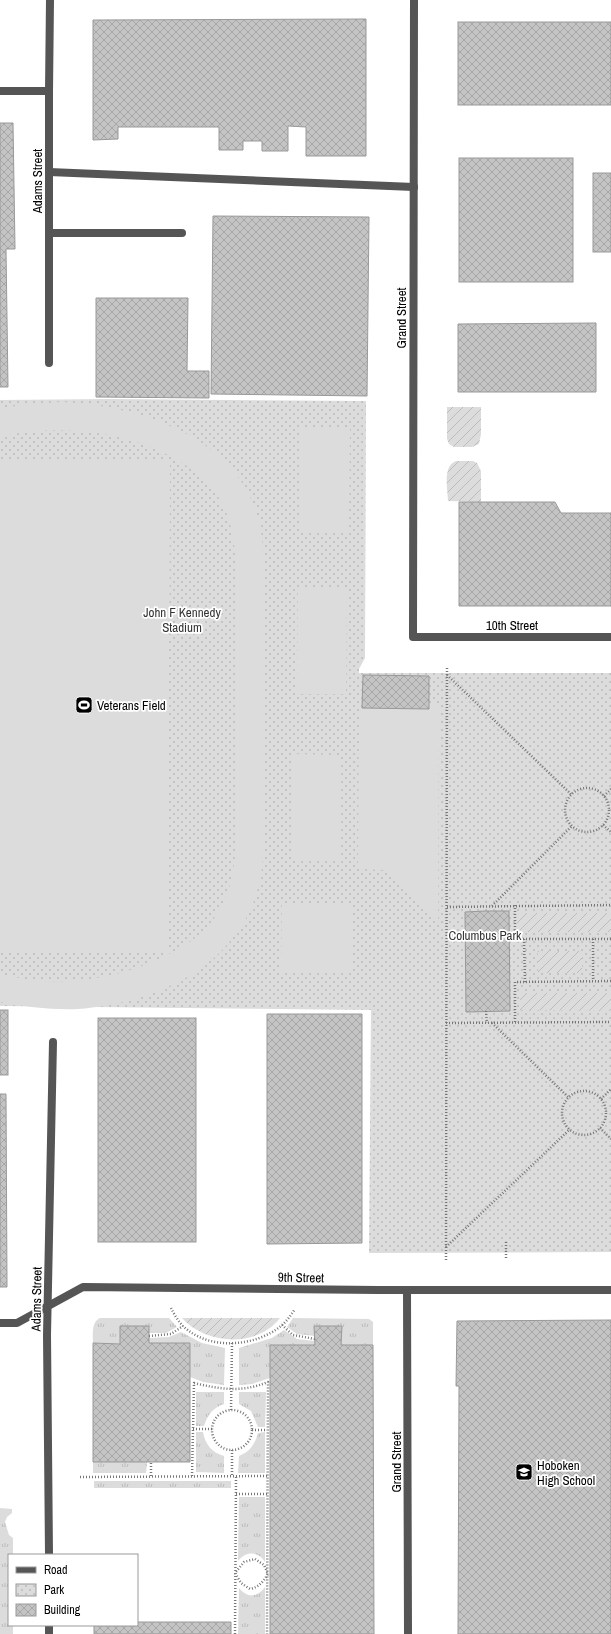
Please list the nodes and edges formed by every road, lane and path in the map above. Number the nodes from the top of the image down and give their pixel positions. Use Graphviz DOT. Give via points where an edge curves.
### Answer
graph roads {
  1 [pos="50,0"];
  2 [pos="414,0"];
  3 [pos="0,91"];
  4 [pos="49,91"];
  5 [pos="49,172"];
  6 [pos="414,187"];
  7 [pos="49,233"];
  8 [pos="182,233"];
  9 [pos="49,363"];
  10 [pos="413,637"];
  11 [pos="611,637"];
  12 [pos="446,666"];
  13 [pos="447,674"];
  14 [pos="611,789"];
  15 [pos="572,795"];
  16 [pos="604,796"];
  17 [pos="603,825"];
  18 [pos="572,826"];
  19 [pos="611,832"];
  20 [pos="515,905"];
  21 [pos="611,905"];
  22 [pos="484,906"];
  23 [pos="491,906"];
  24 [pos="447,907"];
  25 [pos="485,911"];
  26 [pos="524,939"];
  27 [pos="593,939"];
  28 [pos="611,939"];
  29 [pos="593,981"];
  30 [pos="611,981"];
  31 [pos="525,982"];
  32 [pos="486,1011"];
  33 [pos="515,1022"];
  34 [pos="611,1022"];
  35 [pos="446,1023"];
  36 [pos="487,1023"];
  37 [pos="492,1023"];
  38 [pos="53,1042"];
  39 [pos="611,1089"];
  40 [pos="569,1098"];
  41 [pos="601,1099"];
  42 [pos="600,1128"];
  43 [pos="570,1129"];
  44 [pos="611,1139"];
  45 [pos="506,1242"];
  46 [pos="446,1247"];
  47 [pos="506,1259"];
  48 [pos="446,1260"];
  49 [pos="407,1290"];
  50 [pos="611,1290"];
  51 [pos="48,1306"];
  52 [pos="171,1308"];
  53 [pos="296,1308"];
  54 [pos="0,1323"];
  55 [pos="282,1325"];
  56 [pos="183,1326"];
  57 [pos="149,1336"];
  58 [pos="315,1339"];
  59 [pos="232,1343"];
  60 [pos="231,1390"];
  61 [pos="231,1410"];
  62 [pos="193,1429"];
  63 [pos="212,1430"];
  64 [pos="252,1430"];
  65 [pos="268,1430"];
  66 [pos="232,1450"];
  67 [pos="151,1462"];
  68 [pos="151,1476"];
  69 [pos="192,1476"];
  70 [pos="232,1476"];
  71 [pos="236,1476"];
  72 [pos="268,1476"];
  73 [pos="80,1477"];
  74 [pos="236,1494"];
  75 [pos="267,1494"];
  76 [pos="48,1554"];
  77 [pos="235,1573"];
  78 [pos="268,1574"];
  79 [pos="235,1634"];
  80 [pos="267,1634"];
  81 [pos="408,1634"];
  1 -- 4 [label="street, Adams Street"];
  2 -- 6 [label="street, Grand Street"];
  3 -- 4 [label="street"];
  4 -- 5 [label="street, Adams Street"];
  5 -- 6 [label="street"];
  5 -- 7 [label="street, Adams Street"];
  6 -- 10 [label="street, Grand Street"];
  7 -- 8 [label="street"];
  7 -- 9 [label="street, Adams Street"];
  10 -- 11 [label="street, 10th Street"];
  12 -- 13 [label="path"];
  13 -- 15 [label="path"];
  13 -- 24 [label="path"];
  14 -- 16 [label="path"];
  15 -- 16 [label="path" via="585,788"];
  15 -- 18 [label="path" via="566,808 566,815"];
  16 -- 17 [label="path" via="609,808"];
  17 -- 18 [label="path" via="595,831 588,832"];
  17 -- 19 [label="path"];
  18 -- 23 [label="path"];
  20 -- 21 [label="path"];
  20 -- 23 [label="path"];
  20 -- 26 [label="path" via="515,939"];
  22 -- 23 [label="path"];
  22 -- 24 [label="path"];
  22 -- 25 [label="path"];
  24 -- 35 [label="path"];
  26 -- 27 [label="path"];
  26 -- 31 [label="path"];
  27 -- 28 [label="path"];
  27 -- 29 [label="path"];
  29 -- 30 [label="path"];
  29 -- 31 [label="path"];
  31 -- 33 [label="path" via="515,982"];
  32 -- 36 [label="path"];
  33 -- 34 [label="path"];
  33 -- 37 [label="path"];
  35 -- 36 [label="path"];
  35 -- 46 [label="path"];
  36 -- 37 [label="path"];
  37 -- 40 [label="path"];
  38 -- 51 [label="street, Adams Street"];
  39 -- 41 [label="path"];
  40 -- 41 [label="path" via="582,1092 596,1095"];
  40 -- 43 [label="path" via="564,1104 563,1119"];
  41 -- 42 [label="path" via="605,1105 606,1119"];
  42 -- 43 [label="path" via="592,1134 585,1135"];
  42 -- 44 [label="path"];
  43 -- 46 [label="path"];
  45 -- 47 [label="path"];
  46 -- 48 [label="path"];
  49 -- 50 [label="street, 9th Street"];
  49 -- 51 [label="street, 9th Street" via="82,1287"];
  49 -- 81 [label="street, Grand Street"];
  51 -- 54 [label="street, 9th Street" via="17,1323"];
  51 -- 76 [label="street, Adams Street"];
  52 -- 56 [label="path"];
  53 -- 55 [label="path"];
  55 -- 58 [label="path" via="294,1334"];
  55 -- 59 [label="path" via="258,1339"];
  56 -- 57 [label="path" via="171,1334"];
  56 -- 59 [label="path" via="207,1339"];
  59 -- 60 [label="path"];
  60 -- 61 [label="path"];
  60 -- 62 [label="path" via="194,1383"];
  60 -- 65 [label="path" via="268,1382"];
  61 -- 63 [label="path" via="214,1420"];
  61 -- 64 [label="path" via="238,1411 248,1418"];
  62 -- 63 [label="path"];
  62 -- 69 [label="path"];
  63 -- 66 [label="path" via="218,1445"];
  64 -- 65 [label="path"];
  64 -- 66 [label="path" via="248,1443"];
  65 -- 72 [label="path"];
  66 -- 70 [label="path"];
  67 -- 68 [label="path"];
  68 -- 69 [label="path"];
  68 -- 73 [label="path"];
  69 -- 70 [label="path"];
  70 -- 71 [label="path"];
  71 -- 72 [label="path"];
  71 -- 74 [label="path"];
  72 -- 75 [label="path"];
  74 -- 75 [label="path"];
  74 -- 77 [label="path"];
  75 -- 78 [label="path"];
  77 -- 78 [label="path" via="244,1562 255,1559 264,1565"];
  77 -- 78 [label="path" via="241,1583 250,1589 261,1584"];
  77 -- 79 [label="path"];
  78 -- 80 [label="path"];
}
